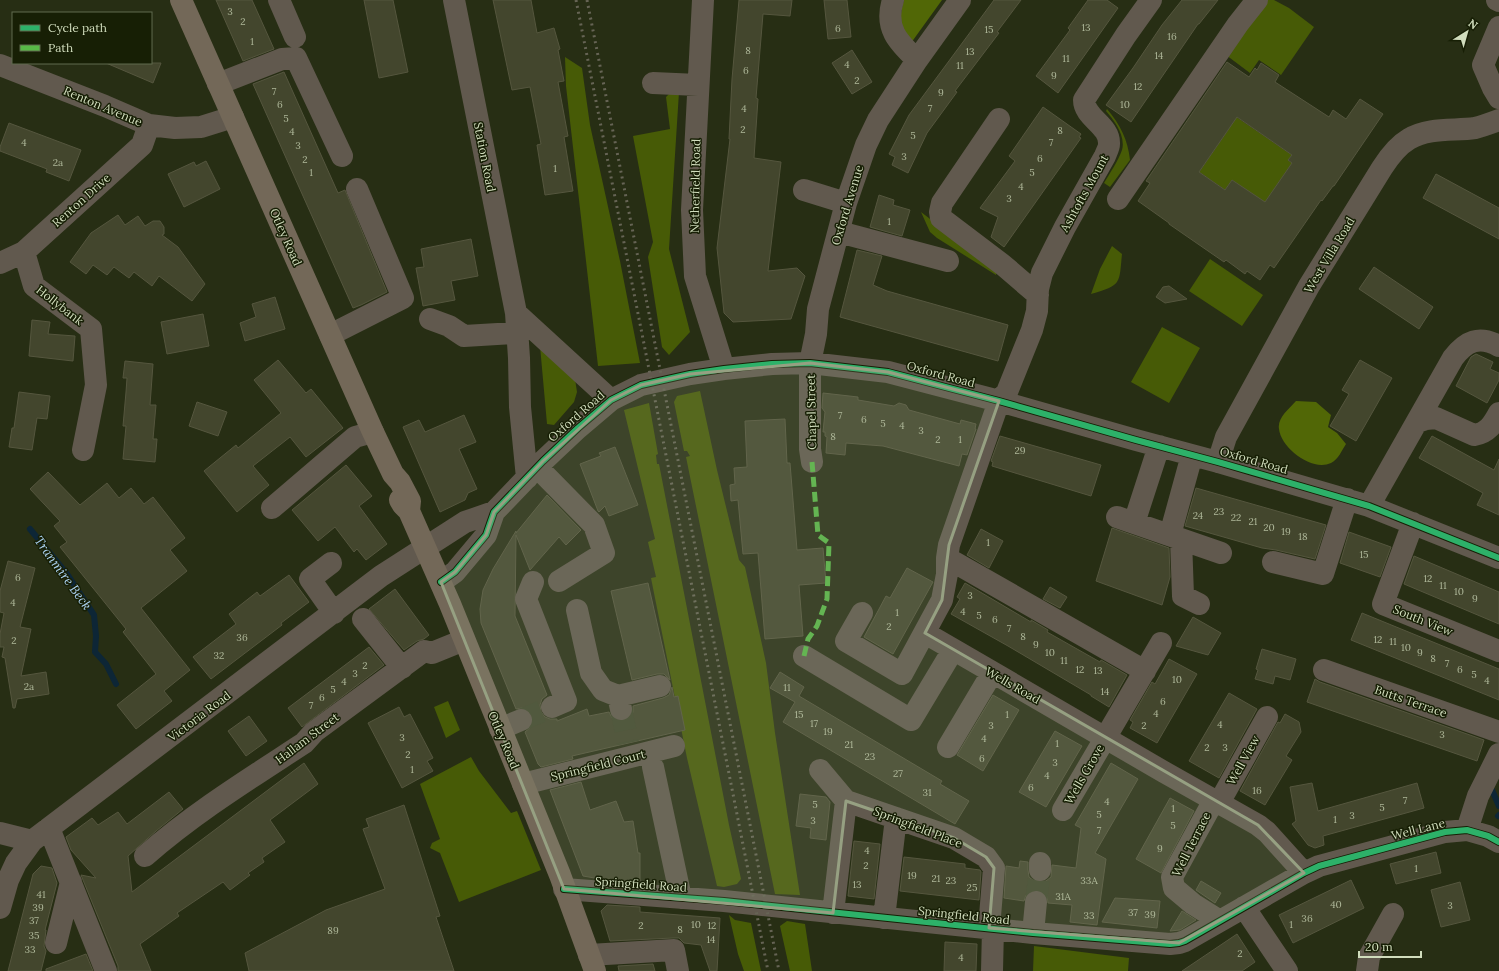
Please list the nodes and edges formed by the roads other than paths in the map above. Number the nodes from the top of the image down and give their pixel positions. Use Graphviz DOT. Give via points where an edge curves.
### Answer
graph roads {
  1 [pos="181,0"];
  2 [pos="279,0"];
  3 [pos="454,0"];
  4 [pos="703,0"];
  5 [pos="893,0"];
  6 [pos="960,0"];
  7 [pos="1152,0"];
  8 [pos="1257,0"];
  9 [pos="1499,27"];
  10 [pos="295,37"];
  11 [pos="917,60"];
  12 [pos="0,65"];
  13 [pos="218,84"];
  14 [pos="653,84"];
  15 [pos="698,85"];
  16 [pos="1499,98"];
  17 [pos="233,117"];
  18 [pos="999,119"];
  19 [pos="1499,120"];
  20 [pos="149,125"];
  21 [pos="342,156"];
  22 [pos="357,189"];
  23 [pos="804,190"];
  24 [pos="1118,199"];
  25 [pos="846,203"];
  26 [pos="839,232"];
  27 [pos="24,252"];
  28 [pos="948,261"];
  29 [pos="0,262"];
  30 [pos="1038,295"];
  31 [pos="430,319"];
  32 [pos="516,323"];
  33 [pos="330,334"];
  34 [pos="1499,346"];
  35 [pos="810,363"];
  36 [pos="724,369"];
  37 [pos="620,395"];
  38 [pos="999,401"];
  39 [pos="1499,413"];
  40 [pos="1417,422"];
  41 [pos="373,432"];
  42 [pos="1159,446"];
  43 [pos="82,450"];
  44 [pos="1192,455"];
  45 [pos="812,462"];
  46 [pos="1218,462"];
  47 [pos="536,468"];
  48 [pos="1347,499"];
  49 [pos="1369,506"];
  50 [pos="272,508"];
  51 [pos="494,512"];
  52 [pos="1413,523"];
  53 [pos="1175,537"];
  54 [pos="426,546"];
  55 [pos="1221,553"];
  56 [pos="618,554"];
  57 [pos="947,558"];
  58 [pos="1499,558"];
  59 [pos="1273,562"];
  60 [pos="331,563"];
  61 [pos="559,581"];
  62 [pos="441,582"];
  63 [pos="533,582"];
  64 [pos="1199,604"];
  65 [pos="577,610"];
  66 [pos="334,613"];
  67 [pos="862,613"];
  68 [pos="364,618"];
  69 [pos="925,633"];
  70 [pos="464,640"];
  71 [pos="1161,643"];
  72 [pos="953,650"];
  73 [pos="1499,651"];
  74 [pos="432,653"];
  75 [pos="804,656"];
  76 [pos="402,668"];
  77 [pos="1324,670"];
  78 [pos="1145,671"];
  79 [pos="992,673"];
  80 [pos="660,686"];
  81 [pos="552,707"];
  82 [pos="1267,717"];
  83 [pos="521,720"];
  84 [pos="500,729"];
  85 [pos="1499,732"];
  86 [pos="327,737"];
  87 [pos="1105,738"];
  88 [pos="674,746"];
  89 [pos="948,747"];
  90 [pos="1499,754"];
  91 [pos="653,767"];
  92 [pos="820,770"];
  93 [pos="522,784"];
  94 [pos="846,801"];
  95 [pos="1216,802"];
  96 [pos="1063,810"];
  97 [pos="896,818"];
  98 [pos="1467,830"];
  99 [pos="0,833"];
  100 [pos="41,835"];
  101 [pos="1499,842"];
  102 [pos="145,856"];
  103 [pos="1342,860"];
  104 [pos="1304,873"];
  105 [pos="71,882"];
  106 [pos="564,889"];
  107 [pos="682,898"];
  108 [pos="1036,902"];
  109 [pos="1244,907"];
  110 [pos="0,908"];
  111 [pos="833,913"];
  112 [pos="1392,914"];
  113 [pos="884,918"];
  114 [pos="1215,924"];
  115 [pos="991,928"];
  116 [pos="1033,932"];
  117 [pos="56,943"];
  118 [pos="592,963"];
  119 [pos="106,971"];
  120 [pos="678,971"];
  121 [pos="992,971"];
  122 [pos="1287,971"];
  123 [pos="1367,971"];
  1 -- 13 [label="main road, Otley Road"];
  2 -- 10 [label="street"];
  3 -- 32 [label="street, Station Road"];
  4 -- 15 [label="street, Netherfield Road"];
  5 -- 11 [label="street" via="890,16 894,35"];
  6 -- 11 [label="street, Oxford Avenue"];
  7 -- 30 [label="street, Ashtofts Mount" via="1084,100 1087,111 1107,133 1110,145 1042,273"];
  8 -- 24 [label="street"];
  9 -- 16 [label="street" via="1483,65"];
  11 -- 25 [label="street, Oxford Avenue" via="878,120 866,145"];
  12 -- 20 [label="street, Renton Avenue"];
  13 -- 17 [label="main road, Otley Road"];
  13 -- 21 [label="street" via="282,59 296,58"];
  14 -- 15 [label="street"];
  15 -- 36 [label="street, Netherfield Road" via="692,210 695,276"];
  17 -- 20 [label="street, Renton Avenue" via="201,127"];
  17 -- 33 [label="main road, Otley Road"];
  18 -- 30 [label="street" via="942,203 940,212 942,218"];
  19 -- 46 [label="street, West Villa Road" via="1476,128 1420,134 1410,138 1393,153 1309,286 1226,437"];
  20 -- 27 [label="street, Renton Drive" via="142,145"];
  22 -- 33 [label="street" via="403,298"];
  23 -- 25 [label="street"];
  25 -- 26 [label="street, Oxford Avenue"];
  26 -- 28 [label="street"];
  26 -- 35 [label="street, Oxford Avenue" via="818,310"];
  27 -- 29 [label="street, Renton Drive"];
  27 -- 43 [label="street, Hollybank" via="34,286 91,329 96,385"];
  30 -- 38 [label="street, Ashtofts Mount" via="1038,312 1032,330 1007,392"];
  31 -- 32 [label="street" via="448,326 466,345"];
  32 -- 37 [label="street"];
  32 -- 47 [label="street, Station Road" via="520,407"];
  33 -- 41 [label="main road, Otley Road"];
  34 -- 40 [label="street" via="1490,341 1480,340 1469,342 1460,349"];
  35 -- 36 [label="street, Oxford Road"];
  35 -- 38 [label="street, Oxford Road" via="888,372"];
  35 -- 45 [label="street, Chapel Street"];
  36 -- 37 [label="street, Oxford Road" via="641,385"];
  37 -- 47 [label="street, Oxford Road" via="578,428"];
  38 -- 42 [label="street, Oxford Road"];
  38 -- 57 [label="street" via="949,544"];
  39 -- 40 [label="street" via="1487,431 1474,435 1436,418"];
  40 -- 49 [label="street"];
  41 -- 50 [label="street" via="355,438"];
  41 -- 54 [label="main road, Otley Road" via="393,474 394,485 402,505 409,510"];
  42 -- 44 [label="street, Oxford Road"];
  42 -- 53 [label="street" via="1126,520"];
  44 -- 46 [label="street, Oxford Road"];
  44 -- 53 [label="street"];
  46 -- 48 [label="street, Oxford Road"];
  47 -- 51 [label="street, Oxford Road"];
  47 -- 56 [label="street" via="557,473 606,524"];
  47 -- 61 [label="street" via="594,525 604,553"];
  48 -- 49 [label="street, Oxford Road"];
  48 -- 59 [label="street" via="1322,574"];
  49 -- 52 [label="street, Oxford Road"];
  51 -- 54 [label="street, Oxford Road" via="465,522"];
  51 -- 62 [label="street, Oxford Road" via="486,535 455,572"];
  52 -- 58 [label="street, Oxford Road"];
  52 -- 73 [label="street, South View" via="1383,604"];
  53 -- 55 [label="street"];
  53 -- 64 [label="street" via="1183,596"];
  54 -- 62 [label="main road, Otley Road"];
  54 -- 66 [label="street, Victoria Road"];
  57 -- 69 [label="street" via="942,600"];
  57 -- 78 [label="street"];
  60 -- 66 [label="street" via="310,579"];
  62 -- 70 [label="main road, Otley Road"];
  63 -- 81 [label="street" via="526,599 566,702"];
  65 -- 80 [label="street" via="591,673 603,690 619,702"];
  66 -- 100 [label="street, Victoria Road"];
  67 -- 69 [label="street" via="846,641 902,674"];
  68 -- 76 [label="street"];
  69 -- 72 [label="street, Wells Road"];
  70 -- 74 [label="street, Hallam Street"];
  70 -- 84 [label="main road, Otley Road"];
  71 -- 78 [label="street, Wells Grove"];
  72 -- 75 [label="street" via="911,720"];
  72 -- 79 [label="street, Wells Road"];
  74 -- 76 [label="street, Hallam Street" via="424,651"];
  74 -- 86 [label="street, Hallam Street" via="431,661 425,666"];
  76 -- 102 [label="street, Hallam Street" via="314,732 304,743 200,812"];
  77 -- 85 [label="street, Butts Terrace"];
  78 -- 87 [label="street, Wells Grove"];
  79 -- 87 [label="street, Wells Road"];
  79 -- 89 [label="street"];
  82 -- 95 [label="street, Well View"];
  83 -- 84 [label="street"];
  84 -- 93 [label="main road, Otley Road"];
  87 -- 95 [label="street, Wells Road"];
  87 -- 96 [label="street, Wells Grove"];
  88 -- 93 [label="street, Springfield Court" via="630,750"];
  90 -- 98 [label="street" via="1478,796"];
  91 -- 107 [label="street"];
  92 -- 94 [label="street"];
  93 -- 106 [label="main road, Otley Road"];
  94 -- 97 [label="street, Springfield Place"];
  94 -- 111 [label="street"];
  95 -- 104 [label="street, Wells Road" via="1267,832"];
  95 -- 114 [label="street, Well Terrace" via="1166,891"];
  97 -- 113 [label="street"];
  97 -- 115 [label="street, Springfield Place" via="954,838 986,857 994,868"];
  98 -- 101 [label="street, Well Lane"];
  98 -- 103 [label="street, Well Lane" via="1445,832"];
  99 -- 100 [label="street"];
  100 -- 105 [label="street"];
  100 -- 110 [label="street, Victoria Road" via="16,863"];
  103 -- 104 [label="street, Springfield Road"];
  104 -- 109 [label="street, Springfield Road"];
  105 -- 117 [label="street"];
  105 -- 119 [label="street"];
  106 -- 107 [label="street, Springfield Road"];
  106 -- 118 [label="main road, Otley Road"];
  107 -- 111 [label="street, Springfield Road"];
  108 -- 116 [label="street"];
  109 -- 114 [label="street, Springfield Road"];
  109 -- 122 [label="street"];
  111 -- 113 [label="street, Springfield Road"];
  112 -- 123 [label="street" via="1369,957"];
  113 -- 115 [label="street, Springfield Road"];
  114 -- 116 [label="street, Springfield Road" via="1179,944"];
  115 -- 116 [label="street, Springfield Road"];
  115 -- 121 [label="street, Springfield Place"];
  118 -- 120 [label="street" via="674,950"];
}
